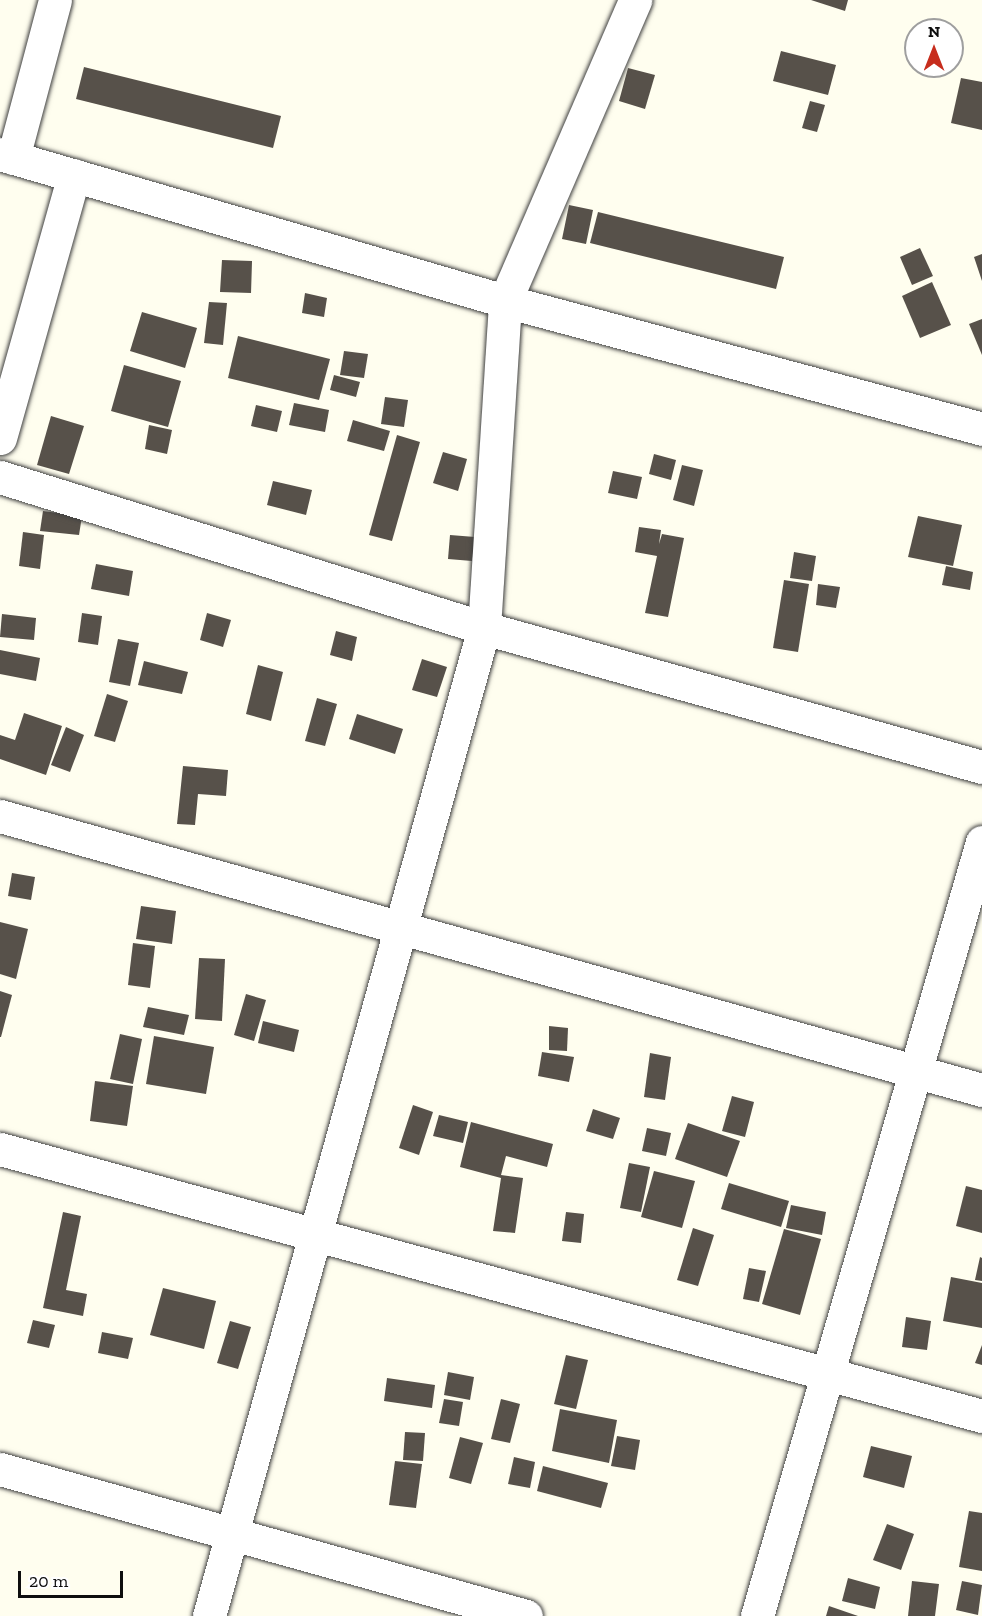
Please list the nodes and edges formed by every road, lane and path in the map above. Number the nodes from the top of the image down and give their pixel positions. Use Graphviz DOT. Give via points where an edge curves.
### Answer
graph roads {
  1 [pos="55,0"];
  2 [pos="635,0"];
  3 [pos="6,156"];
  4 [pos="74,175"];
  5 [pos="504,301"];
  6 [pos="982,429"];
  7 [pos="0,438"];
  8 [pos="0,477"];
  9 [pos="484,628"];
  10 [pos="982,766"];
  11 [pos="0,816"];
  12 [pos="982,842"];
  13 [pos="401,928"];
  14 [pos="915,1071"];
  15 [pos="982,1090"];
  16 [pos="0,1149"];
  17 [pos="315,1235"];
  18 [pos="827,1374"];
  19 [pos="982,1416"];
  20 [pos="0,1469"];
  21 [pos="232,1534"];
  22 [pos="209,1616"];
  23 [pos="526,1616"];
  24 [pos="757,1616"];
  1 -- 3 [label="street"];
  2 -- 5 [label="street"];
  3 -- 4 [label="street"];
  4 -- 5 [label="street"];
  4 -- 7 [label="street"];
  5 -- 6 [label="street"];
  5 -- 9 [label="street"];
  8 -- 9 [label="street"];
  9 -- 10 [label="street"];
  9 -- 13 [label="street"];
  11 -- 13 [label="street"];
  12 -- 14 [label="street"];
  13 -- 14 [label="street"];
  13 -- 17 [label="street"];
  14 -- 15 [label="street"];
  14 -- 18 [label="street"];
  16 -- 17 [label="street"];
  17 -- 18 [label="street"];
  17 -- 21 [label="street"];
  18 -- 19 [label="street"];
  18 -- 24 [label="street"];
  20 -- 21 [label="street"];
  21 -- 22 [label="street"];
  21 -- 23 [label="street"];
}
